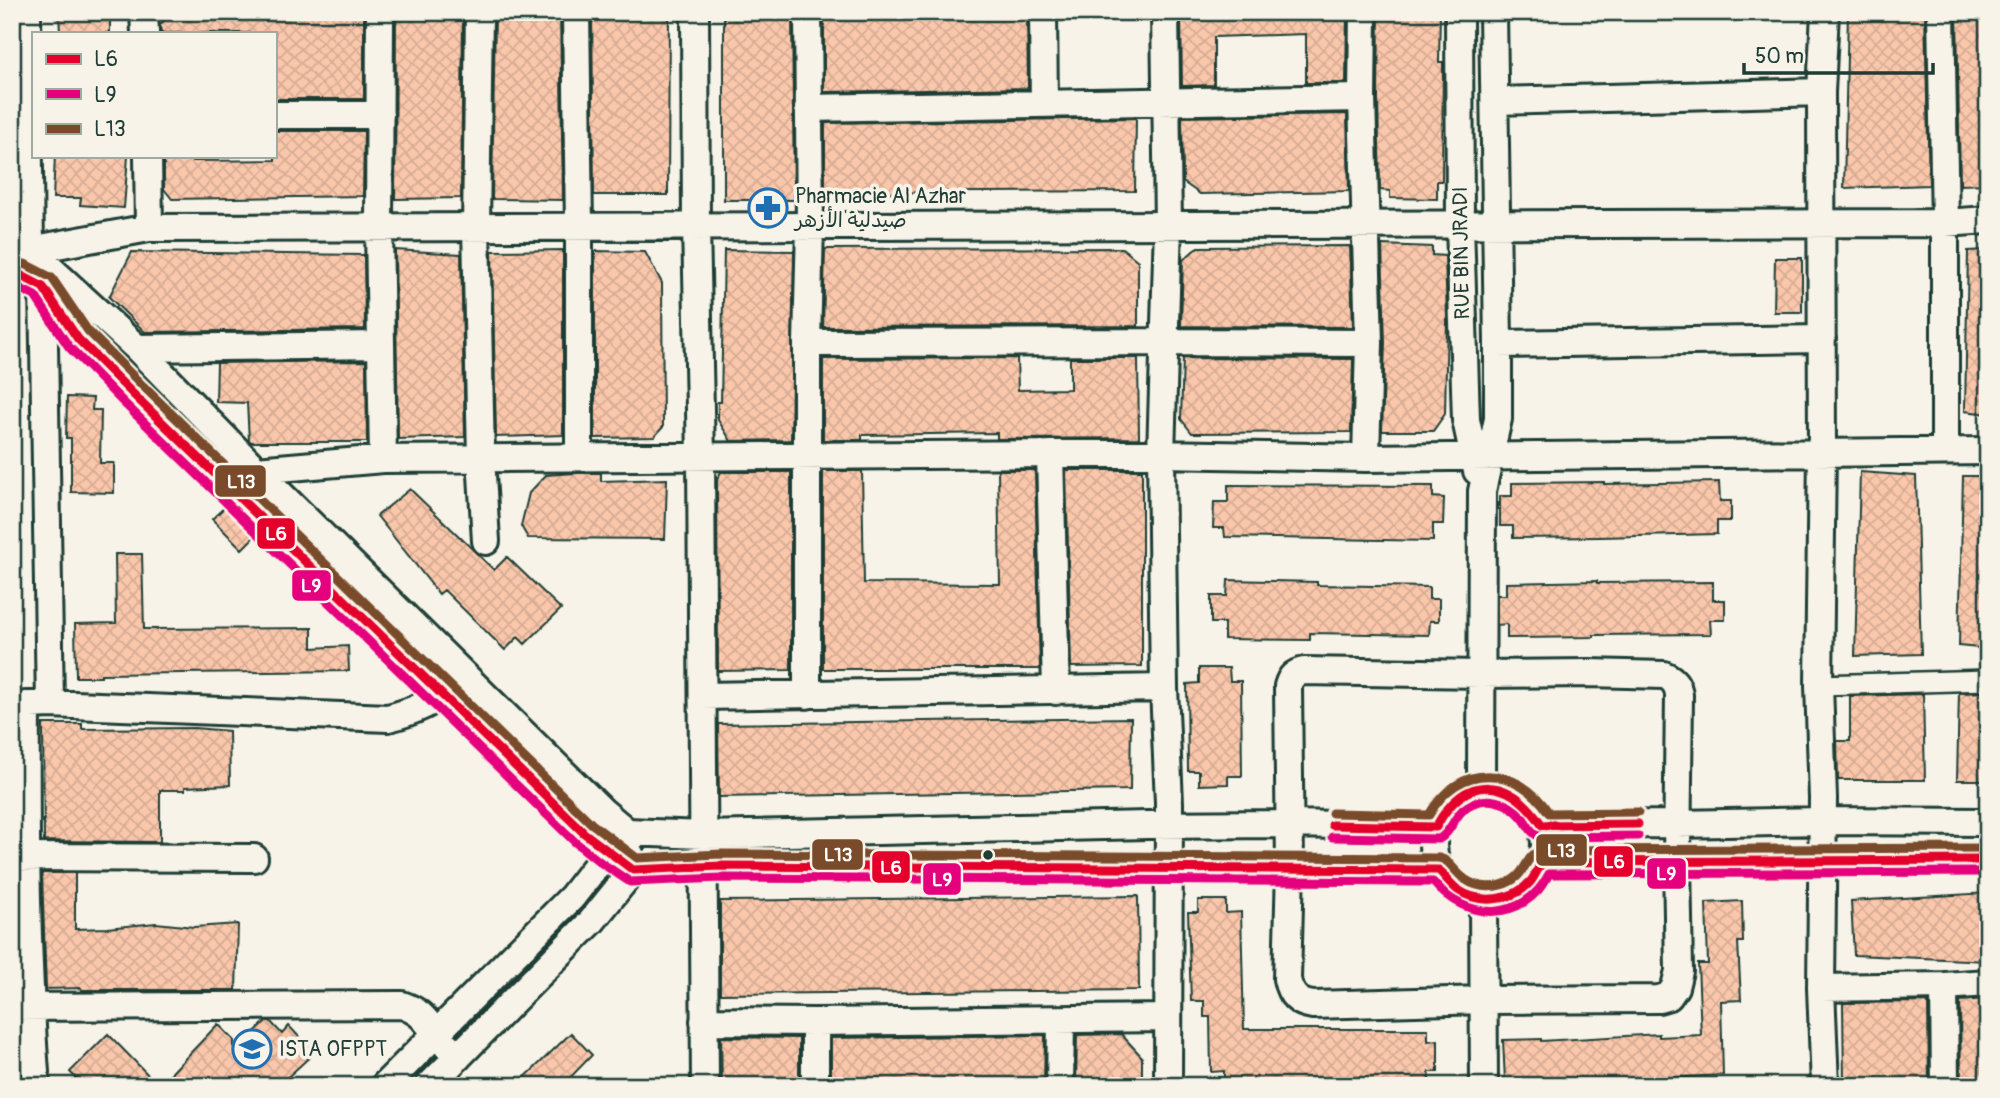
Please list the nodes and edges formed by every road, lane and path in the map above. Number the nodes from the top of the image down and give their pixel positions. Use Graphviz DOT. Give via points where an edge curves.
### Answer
graph roads {
  1 [pos="27,12"];
  2 [pos="144,12"];
  3 [pos="380,12"];
  4 [pos="479,12"];
  5 [pos="576,12"];
  6 [pos="695,12"];
  7 [pos="808,12"];
  8 [pos="1043,12"];
  9 [pos="1165,12"];
  10 [pos="1363,12"];
  11 [pos="1459,12"];
  12 [pos="1493,12"];
  13 [pos="1825,12"];
  14 [pos="1941,12"];
  15 [pos="145,32"];
  16 [pos="1821,92"];
  17 [pos="1362,98"];
  18 [pos="1495,101"];
  19 [pos="1166,103"];
  20 [pos="1044,104"];
  21 [pos="808,108"];
  22 [pos="276,115"];
  23 [pos="380,115"];
  24 [pos="148,158"];
  25 [pos="1988,220"];
  26 [pos="1821,223"];
  27 [pos="1945,223"];
  28 [pos="1460,224"];
  29 [pos="1496,224"];
  30 [pos="1168,225"];
  31 [pos="1365,225"];
  32 [pos="696,226"];
  33 [pos="810,226"];
  34 [pos="476,227"];
  35 [pos="149,228"];
  36 [pos="379,228"];
  37 [pos="579,228"];
  38 [pos="21,248"];
  39 [pos="12,275"];
  40 [pos="43,286"];
  41 [pos="1822,339"];
  42 [pos="1164,342"];
  43 [pos="1369,343"];
  44 [pos="807,344"];
  45 [pos="1498,344"];
  46 [pos="382,345"];
  47 [pos="137,348"];
  48 [pos="1945,451"];
  49 [pos="1988,451"];
  50 [pos="1822,452"];
  51 [pos="1050,454"];
  52 [pos="1161,454"];
  53 [pos="701,456"];
  54 [pos="806,456"];
  55 [pos="1482,456"];
  56 [pos="579,457"];
  57 [pos="481,458"];
  58 [pos="1366,458"];
  59 [pos="383,459"];
  60 [pos="256,470"];
  61 [pos="223,483"];
  62 [pos="486,541"];
  63 [pos="1480,674"];
  64 [pos="466,677"];
  65 [pos="1988,680"];
  66 [pos="1819,685"];
  67 [pos="1164,688"];
  68 [pos="1056,691"];
  69 [pos="444,695"];
  70 [pos="807,695"];
  71 [pos="703,696"];
  72 [pos="30,705"];
  73 [pos="1481,788"];
  74 [pos="1822,821"];
  75 [pos="1988,822"];
  76 [pos="1290,824"];
  77 [pos="1677,824"];
  78 [pos="1169,825"];
  79 [pos="1542,825"];
  80 [pos="1436,827"];
  81 [pos="627,832"];
  82 [pos="703,835"];
  83 [pos="607,852"];
  84 [pos="19,857"];
  85 [pos="254,858"];
  86 [pos="1988,860"];
  87 [pos="1542,862"];
  88 [pos="1676,862"];
  89 [pos="1822,862"];
  90 [pos="703,867"];
  91 [pos="1290,868"];
  92 [pos="1169,869"];
  93 [pos="633,870"];
  94 [pos="1440,870"];
  95 [pos="1483,899"];
  96 [pos="1988,983"];
  97 [pos="1944,986"];
  98 [pos="1821,988"];
  99 [pos="1484,1000"];
  100 [pos="21,1006"];
  101 [pos="1167,1018"];
  102 [pos="1061,1020"];
  103 [pos="704,1021"];
  104 [pos="816,1022"];
  105 [pos="435,1033"];
  106 [pos="458,1057"];
  107 [pos="36,1086"];
  108 [pos="384,1086"];
  109 [pos="429,1086"];
  110 [pos="705,1086"];
  111 [pos="815,1086"];
  112 [pos="1060,1086"];
  113 [pos="1168,1086"];
  114 [pos="1484,1086"];
  115 [pos="1825,1086"];
  116 [pos="1945,1086"];
  1 -- 38 [label="street"];
  2 -- 15 [label="street"];
  3 -- 23 [label="street"];
  4 -- 34 [label="street"];
  5 -- 37 [label="street"];
  6 -- 32 [label="street"];
  7 -- 21 [label="street"];
  8 -- 20 [label="street"];
  9 -- 19 [label="street"];
  10 -- 17 [label="street"];
  11 -- 28 [label="street, RUE BIN JRADI"];
  12 -- 18 [label="street, RUE BIN JRADI"];
  13 -- 16 [label="street"];
  14 -- 27 [label="street"];
  16 -- 18 [label="street"];
  16 -- 26 [label="street"];
  17 -- 19 [label="street"];
  17 -- 31 [label="street"];
  18 -- 29 [label="street, RUE BIN JRADI"];
  19 -- 20 [label="street"];
  19 -- 30 [label="street"];
  20 -- 21 [label="street"];
  21 -- 33 [label="street"];
  22 -- 23 [label="street"];
  23 -- 36 [label="street"];
  24 -- 35 [label="street"];
  25 -- 27 [label="street"];
  26 -- 27 [label="street"];
  26 -- 29 [label="street"];
  26 -- 41 [label="street"];
  27 -- 48 [label="street"];
  28 -- 29 [label="street"];
  28 -- 31 [label="street"];
  28 -- 55 [label="street, RUE BIN JRADI" via="1466,420"];
  29 -- 45 [label="street, RUE BIN JRADI"];
  30 -- 31 [label="street"];
  30 -- 33 [label="street"];
  30 -- 42 [label="street"];
  31 -- 43 [label="street"];
  32 -- 33 [label="street"];
  32 -- 37 [label="street"];
  32 -- 53 [label="street"];
  33 -- 44 [label="street"];
  34 -- 36 [label="street"];
  34 -- 37 [label="street"];
  34 -- 57 [label="street"];
  35 -- 36 [label="street"];
  35 -- 38 [label="street"];
  36 -- 46 [label="street"];
  37 -- 56 [label="street"];
  38 -- 40 [label="street"];
  38 -- 47 [label="street"];
  39 -- 40 [label="street"];
  40 -- 61 [label="street" via="78,339"];
  40 -- 72 [label="street"];
  41 -- 45 [label="street"];
  41 -- 50 [label="street"];
  42 -- 43 [label="street"];
  42 -- 44 [label="street"];
  42 -- 52 [label="street"];
  43 -- 58 [label="street"];
  44 -- 54 [label="street"];
  45 -- 55 [label="street, RUE BIN JRADI" via="1497,419"];
  46 -- 47 [label="street"];
  46 -- 59 [label="street"];
  47 -- 60 [label="street"];
  48 -- 49 [label="street"];
  48 -- 50 [label="street"];
  50 -- 55 [label="street"];
  50 -- 66 [label="street"];
  51 -- 52 [label="street"];
  51 -- 54 [label="street"];
  51 -- 68 [label="street"];
  52 -- 58 [label="street"];
  52 -- 67 [label="street"];
  53 -- 54 [label="street"];
  53 -- 56 [label="street"];
  53 -- 71 [label="street"];
  54 -- 70 [label="street"];
  55 -- 58 [label="street"];
  55 -- 63 [label="street, RUE BIN JRADI"];
  56 -- 57 [label="street"];
  57 -- 59 [label="street"];
  57 -- 62 [label="street"];
  59 -- 60 [label="street"];
  60 -- 61 [label="street"];
  60 -- 64 [label="street"];
  61 -- 69 [label="street"];
  63 -- 73 [label="street, RUE BIN JRADI"];
  63 -- 76 [label="street" via="1296,673 1288,686"];
  63 -- 77 [label="street" via="1670,677 1679,695"];
  64 -- 69 [label="street"];
  64 -- 81 [label="street"];
  65 -- 66 [label="street"];
  66 -- 74 [label="street"];
  67 -- 68 [label="street"];
  67 -- 78 [label="street"];
  68 -- 70 [label="street"];
  69 -- 72 [label="street" via="412,712 388,718"];
  69 -- 83 [label="street"];
  70 -- 71 [label="street"];
  71 -- 82 [label="street"];
  72 -- 84 [label="street"];
  73 -- 79 [label="street" via="1502,789 1521,797"];
  73 -- 80 [label="street" via="1451,802"];
  74 -- 75 [label="street"];
  74 -- 77 [label="street"];
  74 -- 89 [label="street"];
  76 -- 78 [label="street"];
  76 -- 80 [label="street"];
  76 -- 91 [label="street"];
  77 -- 79 [label="street"];
  77 -- 88 [label="street"];
  78 -- 82 [label="street"];
  78 -- 92 [label="street"];
  79 -- 87 [label="street"];
  80 -- 94 [label="street" via="1433,845"];
  81 -- 82 [label="street"];
  81 -- 83 [label="street"];
  81 -- 93 [label="street"];
  82 -- 90 [label="street"];
  83 -- 93 [label="street"];
  83 -- 105 [label="street" via="572,897"];
  84 -- 85 [label="street"];
  84 -- 100 [label="street"];
  86 -- 89 [label="street"];
  87 -- 88 [label="street"];
  87 -- 95 [label="street" via="1530,882 1518,891 1504,898"];
  88 -- 89 [label="street"];
  88 -- 99 [label="street" via="1679,971 1669,996"];
  89 -- 98 [label="street"];
  90 -- 92 [label="street"];
  90 -- 93 [label="street"];
  90 -- 103 [label="street"];
  91 -- 92 [label="street"];
  91 -- 94 [label="street"];
  91 -- 99 [label="street" via="1287,978 1298,1000 1313,1005"];
  92 -- 101 [label="street"];
  93 -- 106 [label="street" via="592,921"];
  94 -- 95 [label="street" via="1456,889"];
  95 -- 99 [label="street"];
  96 -- 97 [label="street"];
  97 -- 98 [label="street"];
  97 -- 116 [label="street"];
  98 -- 115 [label="street"];
  99 -- 114 [label="street"];
  100 -- 105 [label="street" via="389,1004 415,1010"];
  100 -- 107 [label="street"];
  101 -- 102 [label="street"];
  101 -- 113 [label="street"];
  102 -- 104 [label="street"];
  102 -- 112 [label="street"];
  103 -- 104 [label="street"];
  103 -- 110 [label="street"];
  104 -- 111 [label="street"];
  105 -- 106 [label="street"];
  105 -- 108 [label="street"];
  106 -- 109 [label="street"];
}
